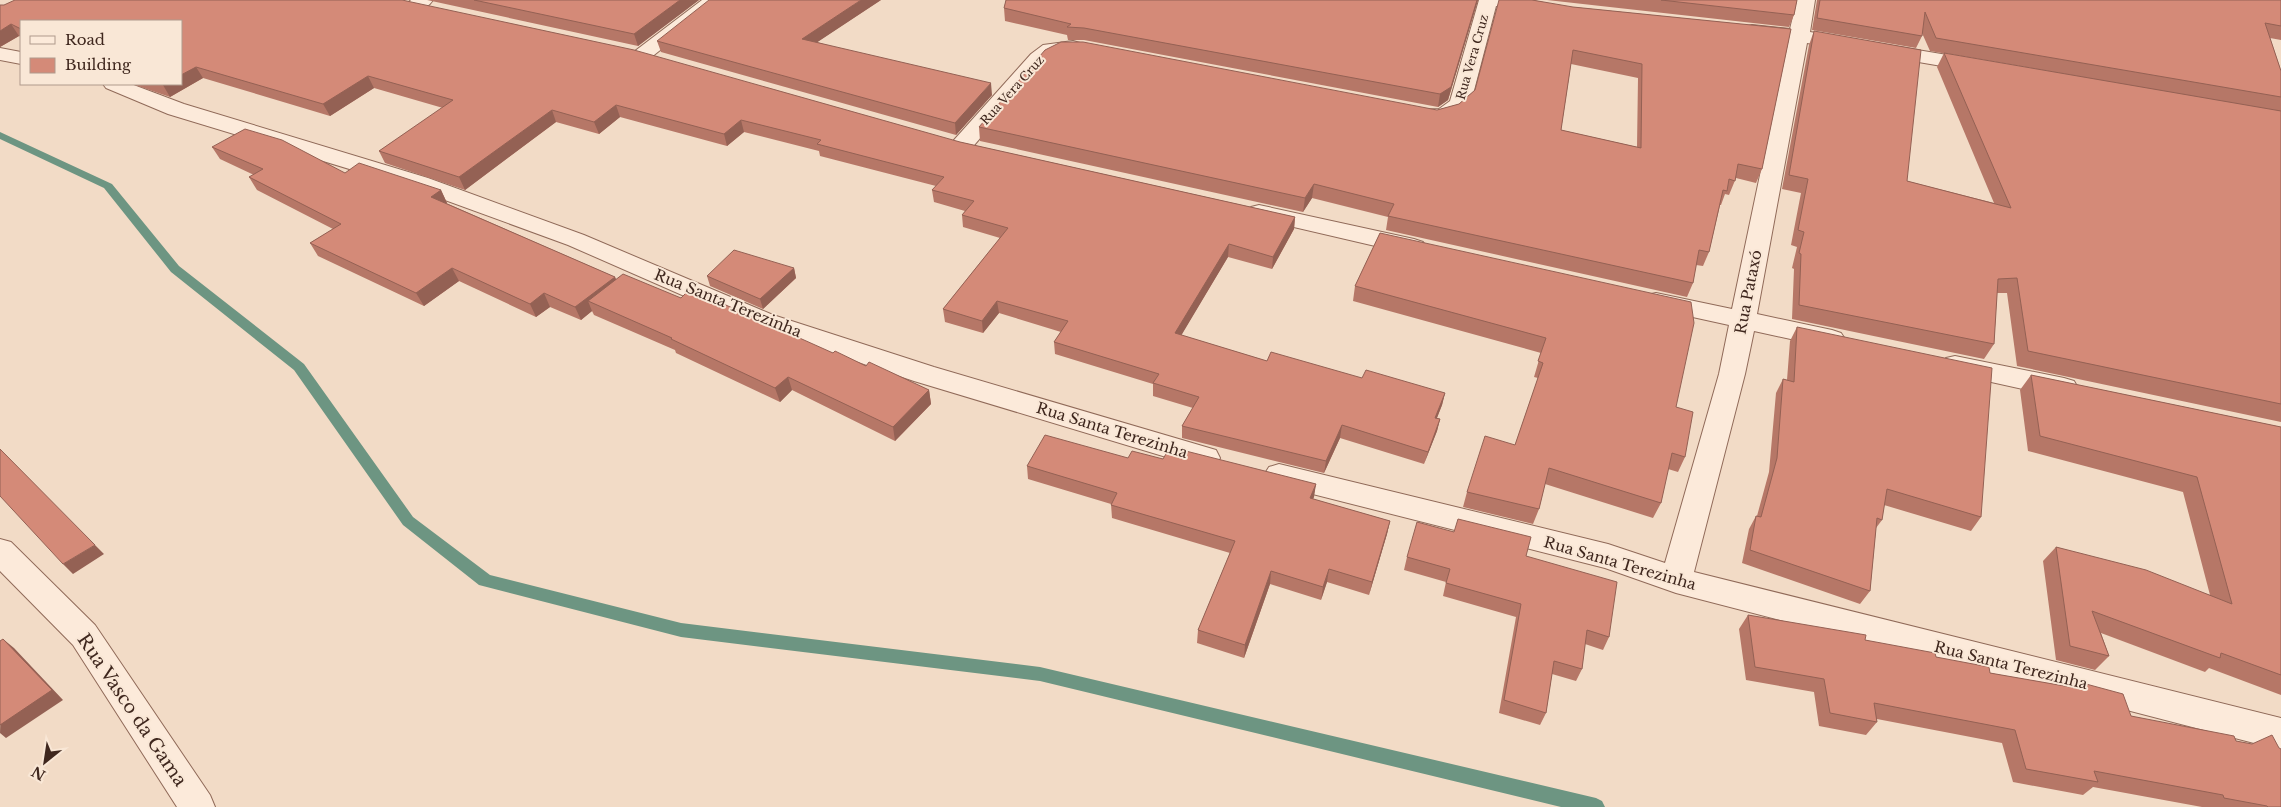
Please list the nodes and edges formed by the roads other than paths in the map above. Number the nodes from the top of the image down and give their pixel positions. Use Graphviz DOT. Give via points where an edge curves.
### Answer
graph roads {
  1 [pos="392,0"];
  2 [pos="714,0"];
  3 [pos="1488,0"];
  4 [pos="1493,0"];
  5 [pos="1806,0"];
  6 [pos="428,5"];
  7 [pos="1550,9"];
  8 [pos="1733,29"];
  9 [pos="1800,36"];
  10 [pos="1093,49"];
  11 [pos="0,54"];
  12 [pos="20,58"];
  13 [pos="670,63"];
  14 [pos="1996,70"];
  15 [pos="116,85"];
  16 [pos="1406,111"];
  17 [pos="991,151"];
  18 [pos="1235,206"];
  19 [pos="1440,252"];
  20 [pos="1635,296"];
  21 [pos="1742,320"];
  22 [pos="1858,345"];
  23 [pos="1935,361"];
  24 [pos="2089,393"];
  25 [pos="1230,463"];
  26 [pos="1259,470"];
  27 [pos="0,551"];
  28 [pos="1676,580"];
  29 [pos="2281,734"];
  30 [pos="197,807"];
  1 -- 6 [label="street"];
  2 -- 13 [label="street" via="633,53"];
  3 -- 16 [label="street, Rua Vera Cruz" via="1455,110 1434,116"];
  4 -- 7 [label="street"];
  5 -- 9 [label="street, Rua Pataxó"];
  8 -- 9 [label="street"];
  9 -- 14 [label="street"];
  9 -- 21 [label="street, Rua Pataxó"];
  10 -- 17 [label="street, Rua Vera Cruz" via="1065,46 1050,49 953,142"];
  11 -- 12 [label="street"];
  15 -- 25 [label="street, Rua Santa Terezinha" via="176,109 420,183 576,240 764,321 924,374"];
  18 -- 19 [label="street"];
  20 -- 21 [label="street"];
  21 -- 22 [label="street"];
  21 -- 28 [label="street, Rua Pataxó" via="1732,374"];
  23 -- 24 [label="street"];
  26 -- 28 [label="street, Rua Santa Terezinha" via="1608,556"];
  27 -- 30 [label="street, Rua Vasco da Gama" via="84,636"];
  28 -- 29 [label="street, Rua Santa Terezinha"];
}
